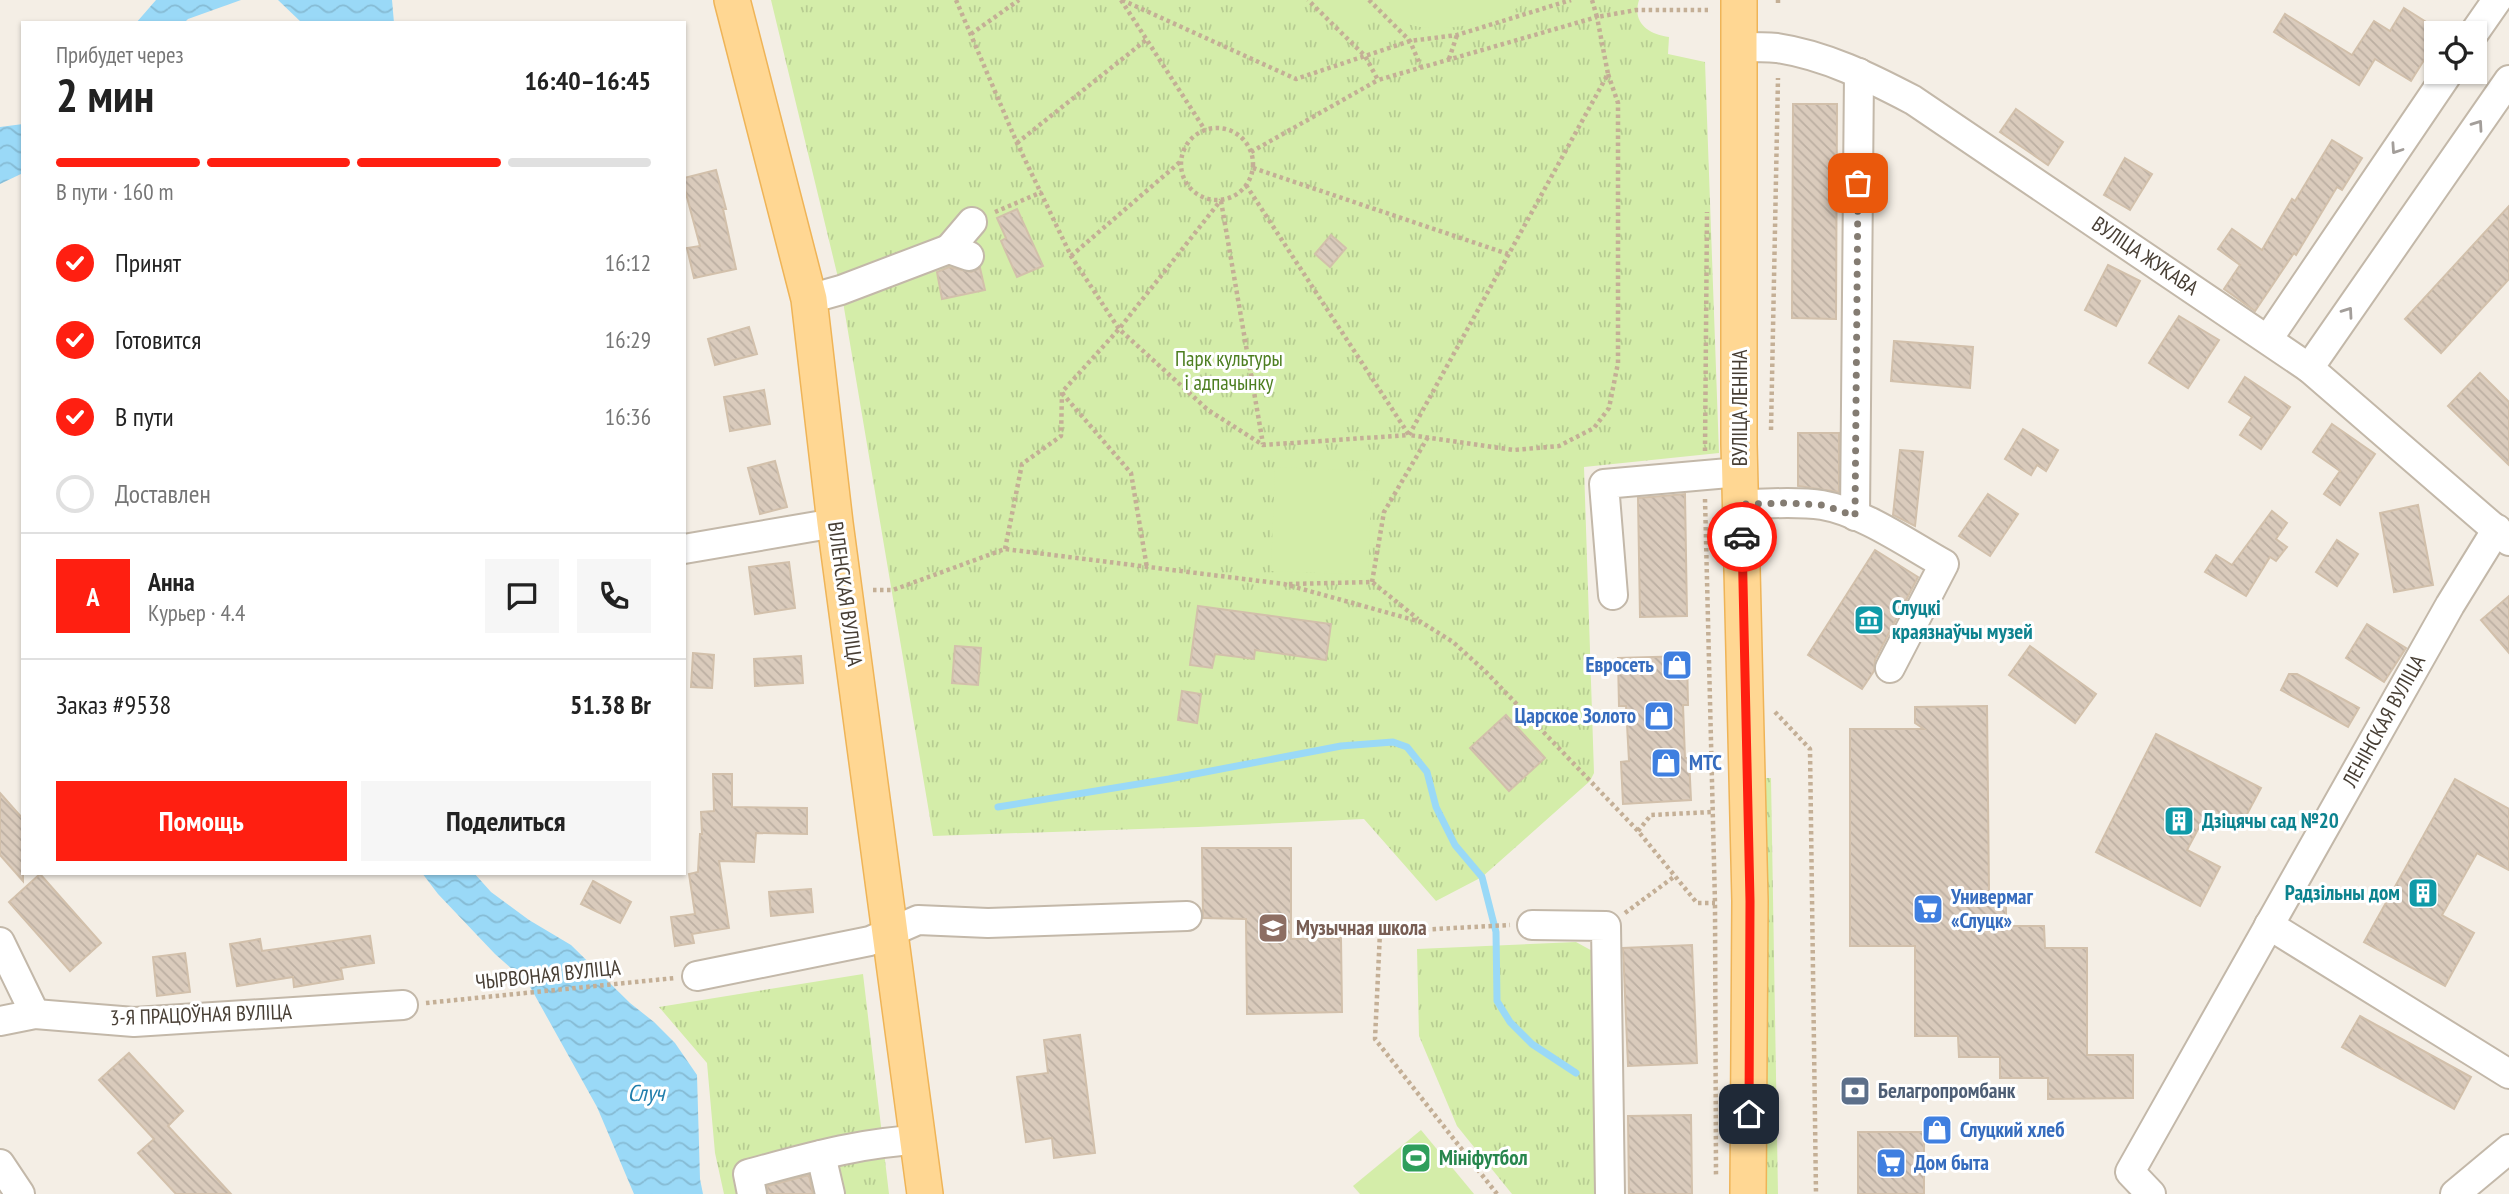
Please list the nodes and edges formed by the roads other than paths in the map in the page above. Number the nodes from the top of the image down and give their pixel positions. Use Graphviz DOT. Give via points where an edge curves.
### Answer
graph roads {
  1 [pos="732,0"];
  2 [pos="1739,0"];
  3 [pos="2497,0"];
  4 [pos="2482,21"];
  5 [pos="1739,47"];
  6 [pos="1859,72"];
  7 [pos="2509,80"];
  8 [pos="2441,84"];
  9 [pos="972,222"];
  10 [pos="809,299"];
  11 [pos="2268,338"];
  12 [pos="2309,368"];
  13 [pos="1741,488"];
  14 [pos="1855,516"];
  15 [pos="835,523"];
  16 [pos="2503,535"];
  17 [pos="686,549"];
  18 [pos="1613,595"];
  19 [pos="1890,667"];
  20 [pos="1187,916"];
  21 [pos="1532,925"];
  22 [pos="2269,925"];
  23 [pos="891,931"];
  24 [pos="0,942"];
  25 [pos="697,976"];
  26 [pos="403,1005"];
  27 [pos="35,1014"];
  28 [pos="0,1021"];
  29 [pos="2509,1074"];
  30 [pos="919,1140"];
  31 [pos="2509,1149"];
  32 [pos="821,1155"];
  33 [pos="0,1164"];
  34 [pos="20,1194"];
  35 [pos="752,1194"];
  36 [pos="830,1194"];
  37 [pos="925,1194"];
  38 [pos="1610,1194"];
  39 [pos="1748,1194"];
  40 [pos="2151,1194"];
  41 [pos="2455,1194"];
  1 -- 10 [label="main road, ВІЛЕНСКАЯ ВУЛІЦА"];
  2 -- 5 [label="main road, ВУЛІЦА ЛЕНІНА"];
  3 -- 4 [label="street"];
  5 -- 6 [label="street, ВУЛІЦА ЖУКАВА" via="1778,48"];
  5 -- 13 [label="main road, ВУЛІЦА ЛЕНІНА"];
  6 -- 11 [label="street, ВУЛІЦА ЖУКАВА" via="1913,100"];
  6 -- 14 [label="street"];
  12 -- 7 [label="street, one-way"];
  8 -- 11 [label="street, one-way"];
  9 -- 10 [label="street" via="959,252"];
  10 -- 15 [label="main road, ВІЛЕНСКАЯ ВУЛІЦА"];
  11 -- 12 [label="street, ВУЛІЦА ЖУКАВА"];
  12 -- 16 [label="street, ВУЛІЦА ЖУКАВА"];
  13 -- 14 [label="street"];
  13 -- 18 [label="street" via="1704,475 1604,484"];
  13 -- 39 [label="main road, ВУЛІЦА ЛЕНІНА" via="1750,901"];
  14 -- 19 [label="street" via="1944,564"];
  15 -- 17 [label="street"];
  15 -- 23 [label="main road, ВІЛЕНСКАЯ ВУЛІЦА"];
  16 -- 22 [label="street, ЛЕНІНСКАЯ ВУЛІЦА" via="2449,605"];
  20 -- 23 [label="street" via="918,920"];
  21 -- 38 [label="street" via="1606,926"];
  22 -- 29 [label="street"];
  22 -- 40 [label="street, ЛЕНІНСКАЯ ВУЛІЦА" via="2130,1172"];
  23 -- 25 [label="street" via="870,941"];
  23 -- 30 [label="main road, ВІЛЕНСКАЯ ВУЛІЦА"];
  24 -- 27 [label="street"];
  26 -- 27 [label="street, 3-Я ПРАЦОЎНАЯ ВУЛІЦА" via="134,1021"];
  27 -- 28 [label="street, 3-Я ПРАЦОЎНАЯ ВУЛІЦА"];
  30 -- 32 [label="street"];
  30 -- 37 [label="main road, ВІЛЕНСКАЯ ВУЛІЦА"];
  31 -- 41 [label="street"];
  32 -- 35 [label="street" via="748,1174"];
  32 -- 36 [label="street"];
  33 -- 34 [label="street"];
}
